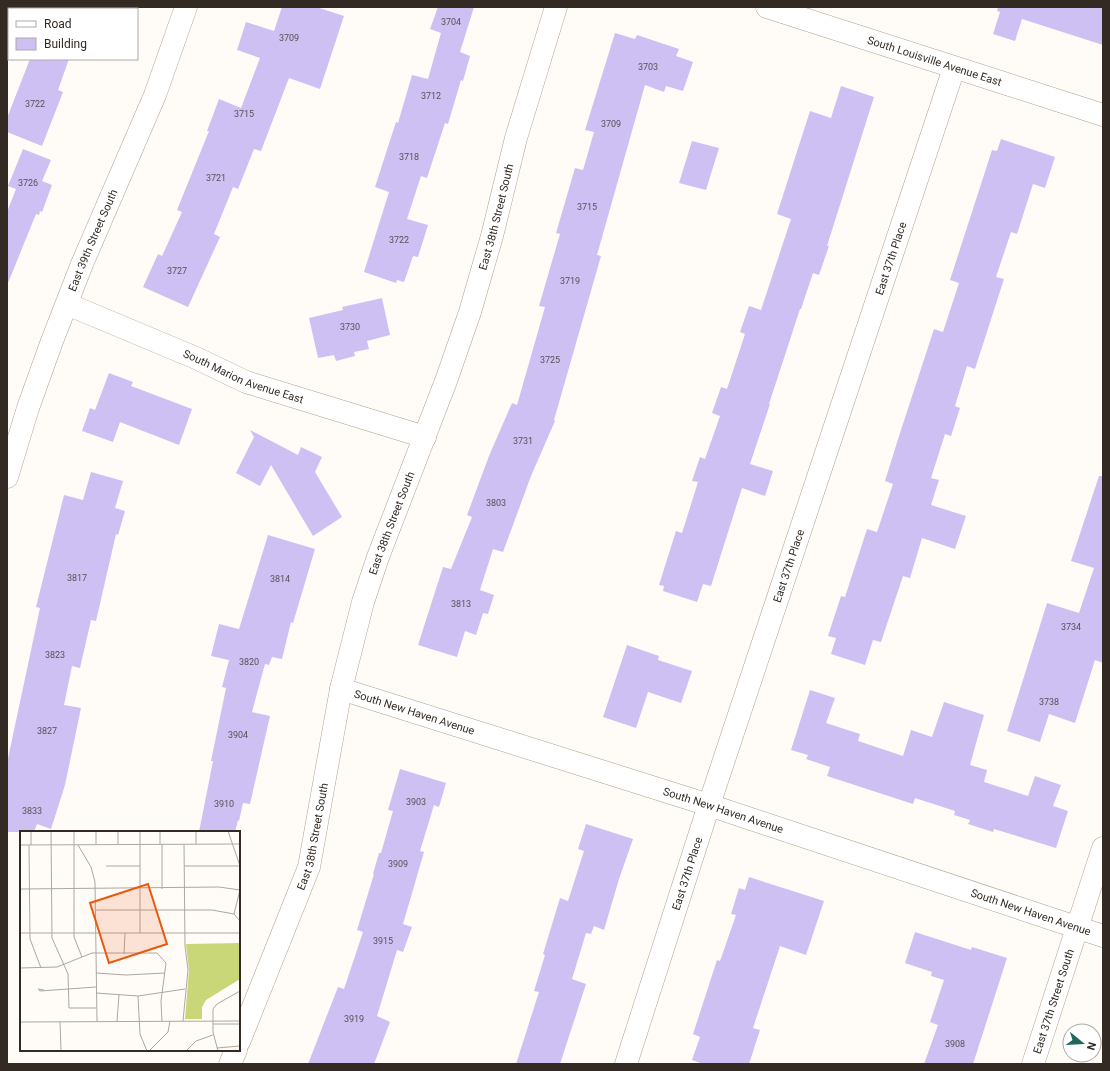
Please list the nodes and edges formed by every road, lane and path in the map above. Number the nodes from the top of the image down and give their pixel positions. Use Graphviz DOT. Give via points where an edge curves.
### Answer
graph roads {
  1 [pos="186,7"];
  2 [pos="556,7"];
  3 [pos="767,7"];
  4 [pos="954,68"];
  5 [pos="1103,115"];
  6 [pos="67,304"];
  7 [pos="425,437"];
  8 [pos="7,477"];
  9 [pos="341,690"];
  10 [pos="709,805"];
  11 [pos="1103,848"];
  12 [pos="1078,927"];
  13 [pos="1103,936"];
  14 [pos="240,1040"];
  15 [pos="236,1051"];
  16 [pos="230,1064"];
  17 [pos="626,1064"];
  18 [pos="1034,1064"];
  1 -- 6 [label="street, East 39th Street South" via="155,95"];
  2 -- 7 [label="street, East 38th Street South" via="516,138 470,312"];
  3 -- 4 [label="street, South Louisville Avenue East"];
  4 -- 5 [label="street, South Louisville Avenue East"];
  4 -- 10 [label="street, East 37th Place"];
  6 -- 7 [label="street, South Marion Avenue East" via="196,358 246,382"];
  6 -- 8 [label="street, East 39th Street South" via="28,408"];
  7 -- 9 [label="street, East 38th Street South" via="366,592"];
  9 -- 10 [label="street, South New Haven Avenue"];
  9 -- 14 [label="street, East 38th Street South" via="309,867"];
  10 -- 12 [label="street, South New Haven Avenue"];
  10 -- 17 [label="street, East 37th Place"];
  11 -- 12 [label="street, East 37th Street South"];
  12 -- 13 [label="street, South New Haven Avenue"];
  12 -- 18 [label="street, East 37th Street South"];
  15 -- 16 [label="street"];
}
